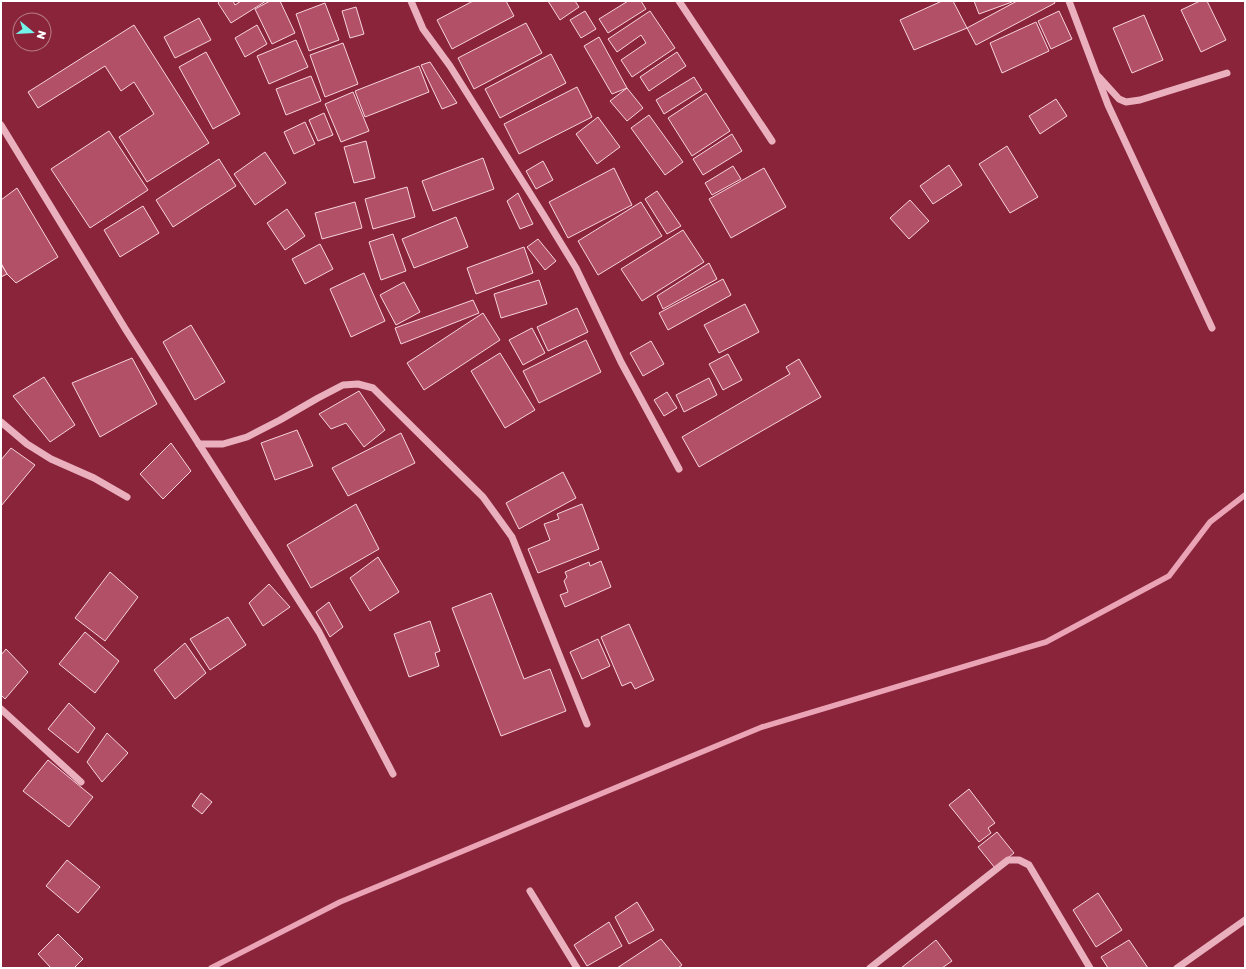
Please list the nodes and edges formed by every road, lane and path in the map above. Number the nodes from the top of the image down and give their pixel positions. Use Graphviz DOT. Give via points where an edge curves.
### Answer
graph roads {
  1 [pos="411,1"];
  2 [pos="679,1"];
  3 [pos="1069,1"];
  4 [pos="1227,73"];
  5 [pos="1096,74"];
  6 [pos="1,125"];
  7 [pos="772,141"];
  8 [pos="1212,328"];
  9 [pos="1,422"];
  10 [pos="200,444"];
  11 [pos="679,469"];
  12 [pos="127,497"];
  13 [pos="1,709"];
  14 [pos="587,724"];
  15 [pos="393,774"];
  16 [pos="81,782"];
  17 [pos="530,891"];
  18 [pos="1245,920"];
  19 [pos="577,968"];
  20 [pos="870,968"];
  21 [pos="1090,968"];
  22 [pos="1177,968"];
  1 -- 11 [label="street" via="423,29 462,86 576,268 621,362"];
  2 -- 7 [label="street"];
  3 -- 5 [label="street"];
  4 -- 5 [label="street" via="1126,102 1119,99"];
  5 -- 8 [label="street"];
  6 -- 10 [label="street" via="126,330"];
  9 -- 12 [label="street" via="27,444 51,459 94,478"];
  10 -- 14 [label="street" via="223,444 248,436 343,385 358,384 373,388 483,497 512,537"];
  10 -- 15 [label="street" via="319,632"];
  13 -- 16 [label="street"];
  17 -- 19 [label="street"];
  18 -- 22 [label="street"];
  20 -- 21 [label="street" via="1008,860 1019,860 1029,865"];
}
